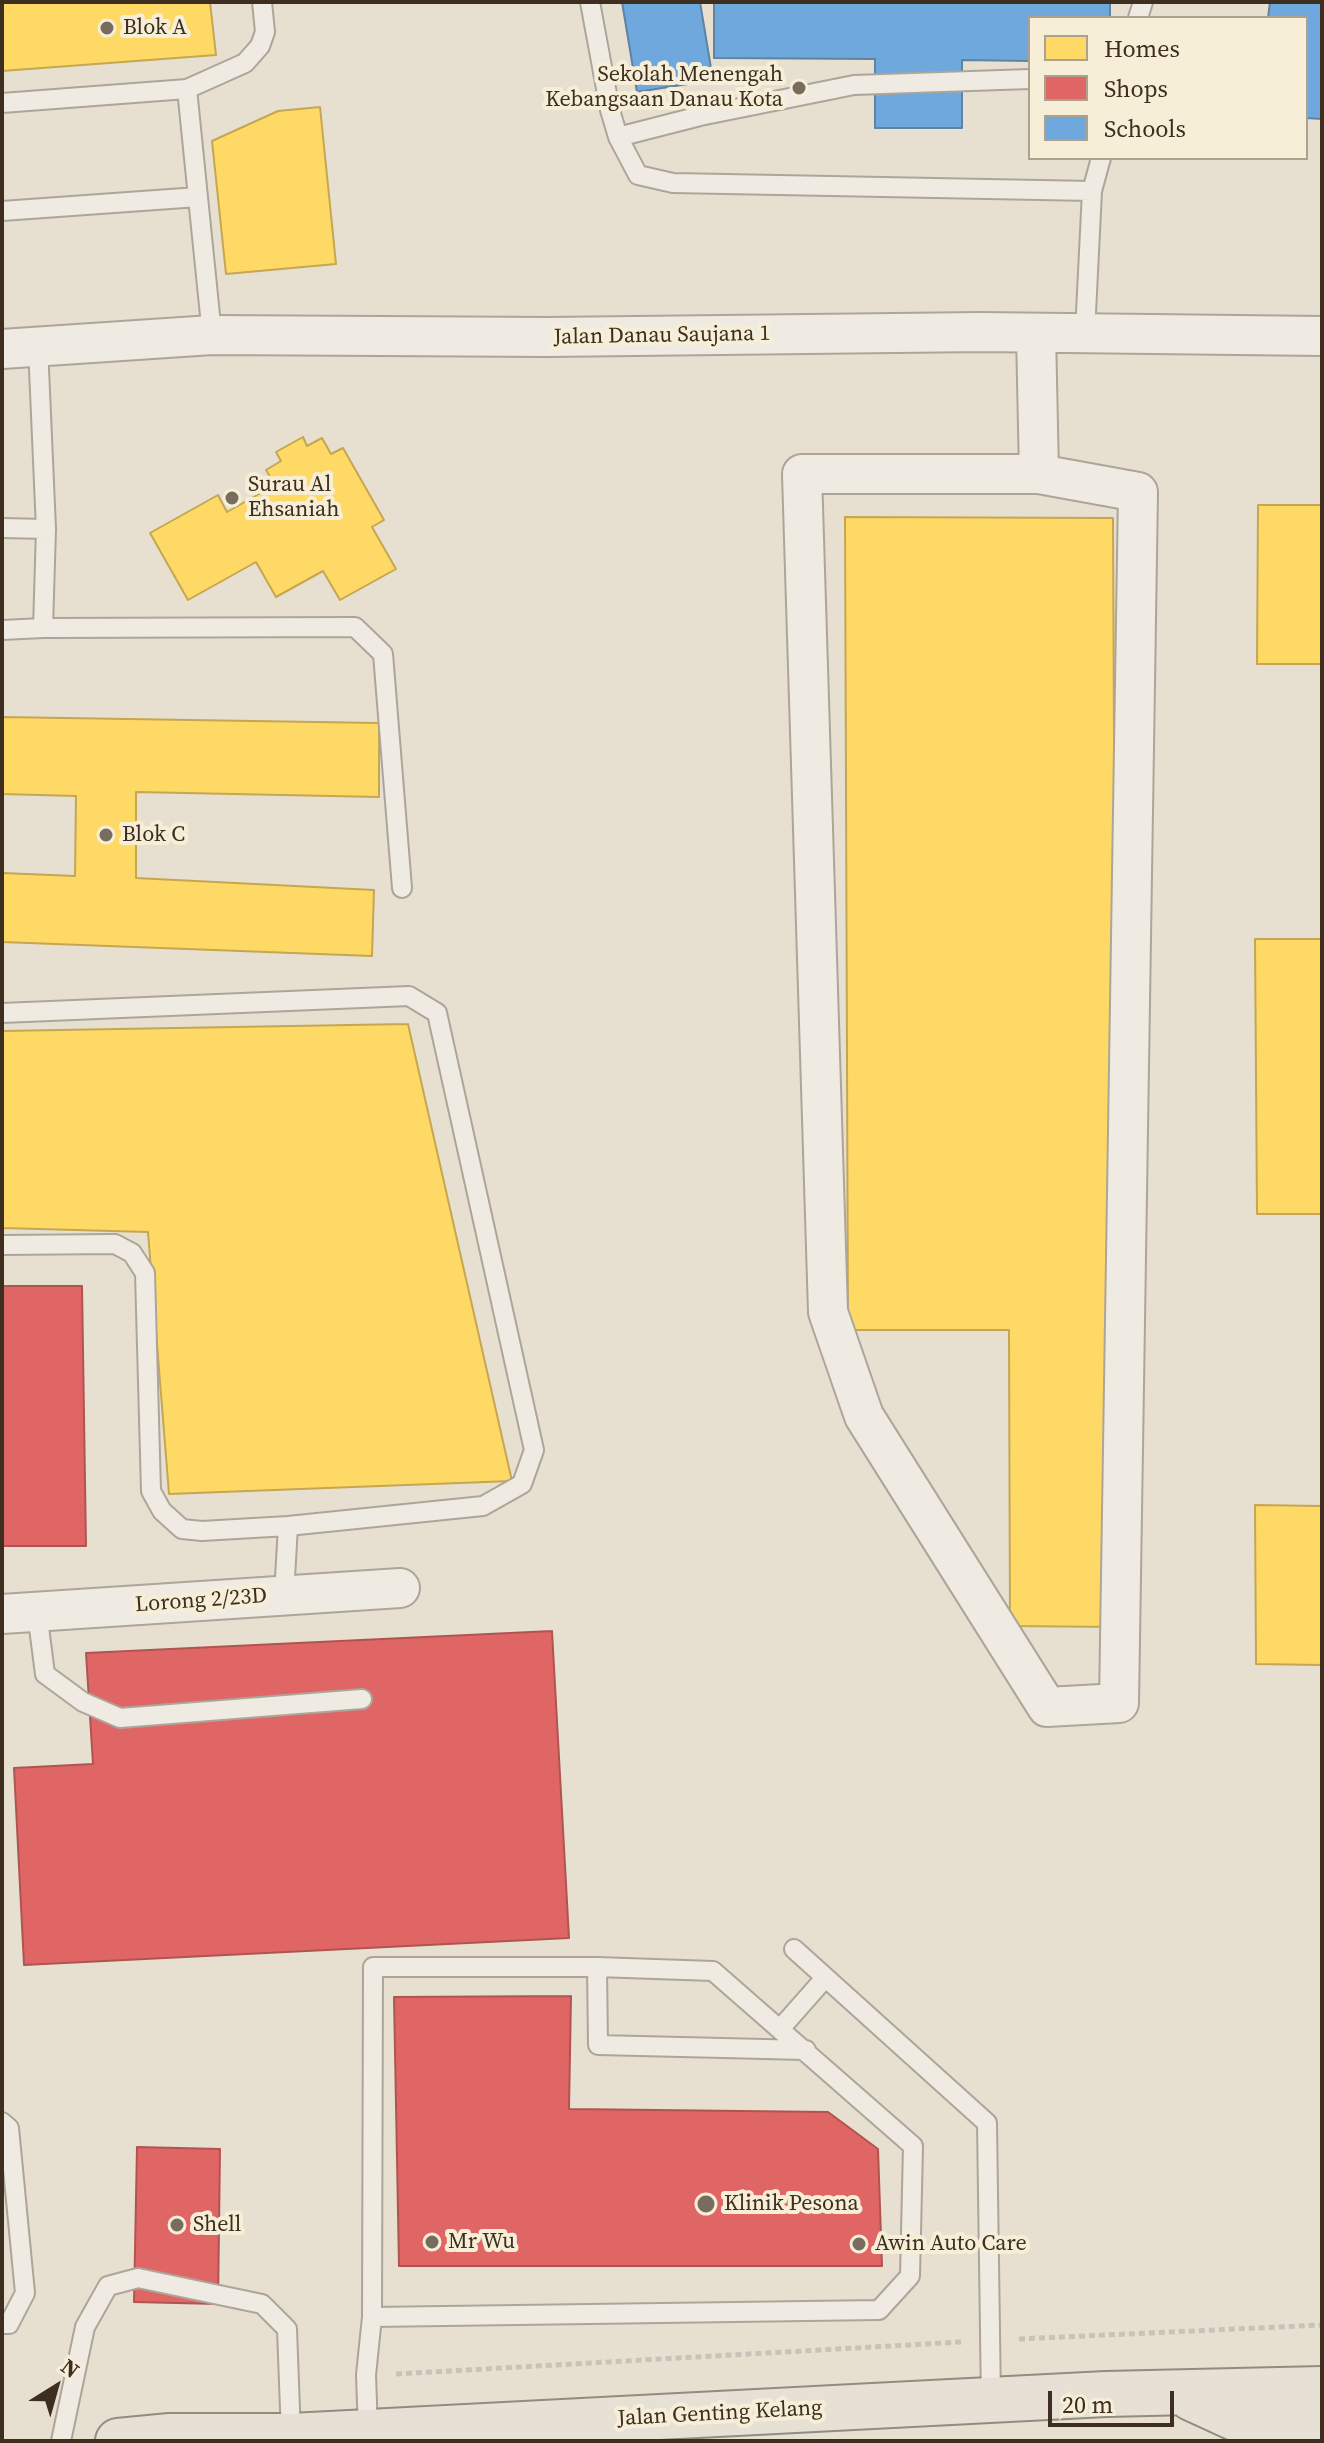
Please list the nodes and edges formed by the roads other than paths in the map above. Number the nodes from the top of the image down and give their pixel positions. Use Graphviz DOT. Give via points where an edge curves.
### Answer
graph roads {
  1 [pos="262,2"];
  2 [pos="590,2"];
  3 [pos="1028,79"];
  4 [pos="187,89"];
  5 [pos="2,103"];
  6 [pos="618,137"];
  7 [pos="1100,160"];
  8 [pos="1092,191"];
  9 [pos="198,197"];
  10 [pos="2,211"];
  11 [pos="1036,333"];
  12 [pos="1085,333"];
  13 [pos="212,335"];
  14 [pos="1322,336"];
  15 [pos="20,347"];
  16 [pos="1039,474"];
  17 [pos="2,528"];
  18 [pos="46,529"];
  19 [pos="43,628"];
  20 [pos="2,630"];
  21 [pos="402,888"];
  22 [pos="2,1013"];
  23 [pos="2,1245"];
  24 [pos="288,1526"];
  25 [pos="400,1588"];
  26 [pos="284,1595"];
  27 [pos="19,1613"];
  28 [pos="362,1699"];
  29 [pos="794,1949"];
  30 [pos="597,1967"];
  31 [pos="825,1978"];
  32 [pos="780,2029"];
  33 [pos="806,2050"];
  34 [pos="2,2122"];
  35 [pos="372,2317"];
  36 [pos="2,2324"];
  37 [pos="1322,2389"];
  38 [pos="1178,2393"];
  39 [pos="991,2401"];
  40 [pos="368,2431"];
  41 [pos="1322,2433"];
  42 [pos="291,2436"];
  43 [pos="61,2441"];
  44 [pos="118,2441"];
  1 -- 4 [label="lane" via="265,32 260,46 245,63"];
  2 -- 6 [label="lane"];
  3 -- 6 [label="lane" via="854,85"];
  4 -- 5 [label="lane"];
  4 -- 9 [label="lane"];
  6 -- 8 [label="lane" via="638,175 673,183"];
  7 -- 8 [label="lane"];
  8 -- 12 [label="lane"];
  9 -- 10 [label="lane"];
  9 -- 13 [label="lane"];
  11 -- 12 [label="street, Jalan Danau Saujana 1"];
  11 -- 13 [label="street, Jalan Danau Saujana 1"];
  11 -- 16 [label="street"];
  12 -- 14 [label="street, Jalan Danau Saujana 1"];
  13 -- 15 [label="street, Jalan Danau Saujana 1"];
  15 -- 18 [label="lane"];
  16 -- 16 [label="street" via="1138,492 1119,1703 1047,1707 864,1416 828,1312 802,474"];
  17 -- 18 [label="lane"];
  18 -- 19 [label="lane"];
  19 -- 20 [label="lane"];
  19 -- 21 [label="lane" via="355,627 383,654"];
  22 -- 24 [label="lane" via="409,996 437,1013 534,1450 522,1484 483,1506"];
  23 -- 24 [label="lane" via="115,1244 132,1253 145,1273 151,1491 162,1511 182,1529"];
  24 -- 26 [label="lane"];
  25 -- 26 [label="street, Lorong 2/23D"];
  26 -- 27 [label="street, Lorong 2/23D"];
  27 -- 28 [label="lane" via="45,1674 83,1702 120,1718"];
  29 -- 31 [label="lane"];
  30 -- 32 [label="lane" via="713,1971"];
  30 -- 33 [label="lane" via="598,2045"];
  30 -- 35 [label="lane" via="373,1967"];
  31 -- 32 [label="lane"];
  31 -- 39 [label="lane" via="987,2123"];
  32 -- 33 [label="lane"];
  33 -- 35 [label="lane" via="913,2146 910,2276 879,2310"];
  34 -- 36 [label="lane" via="9,2128 25,2293 9,2324"];
  35 -- 40 [label="lane"];
  37 -- 38 [label="main road, Jalan Genting Kelang"];
  38 -- 39 [label="main road, Jalan Genting Kelang"];
  38 -- 41 [label="main road" via="1250,2425"];
  39 -- 40 [label="main road, Jalan Genting Kelang"];
  40 -- 42 [label="main road, Jalan Genting Kelang"];
  42 -- 43 [label="lane" via="287,2329 262,2304 138,2278 108,2286 85,2327"];
  42 -- 44 [label="main road, Jalan Genting Kelang"];
}
